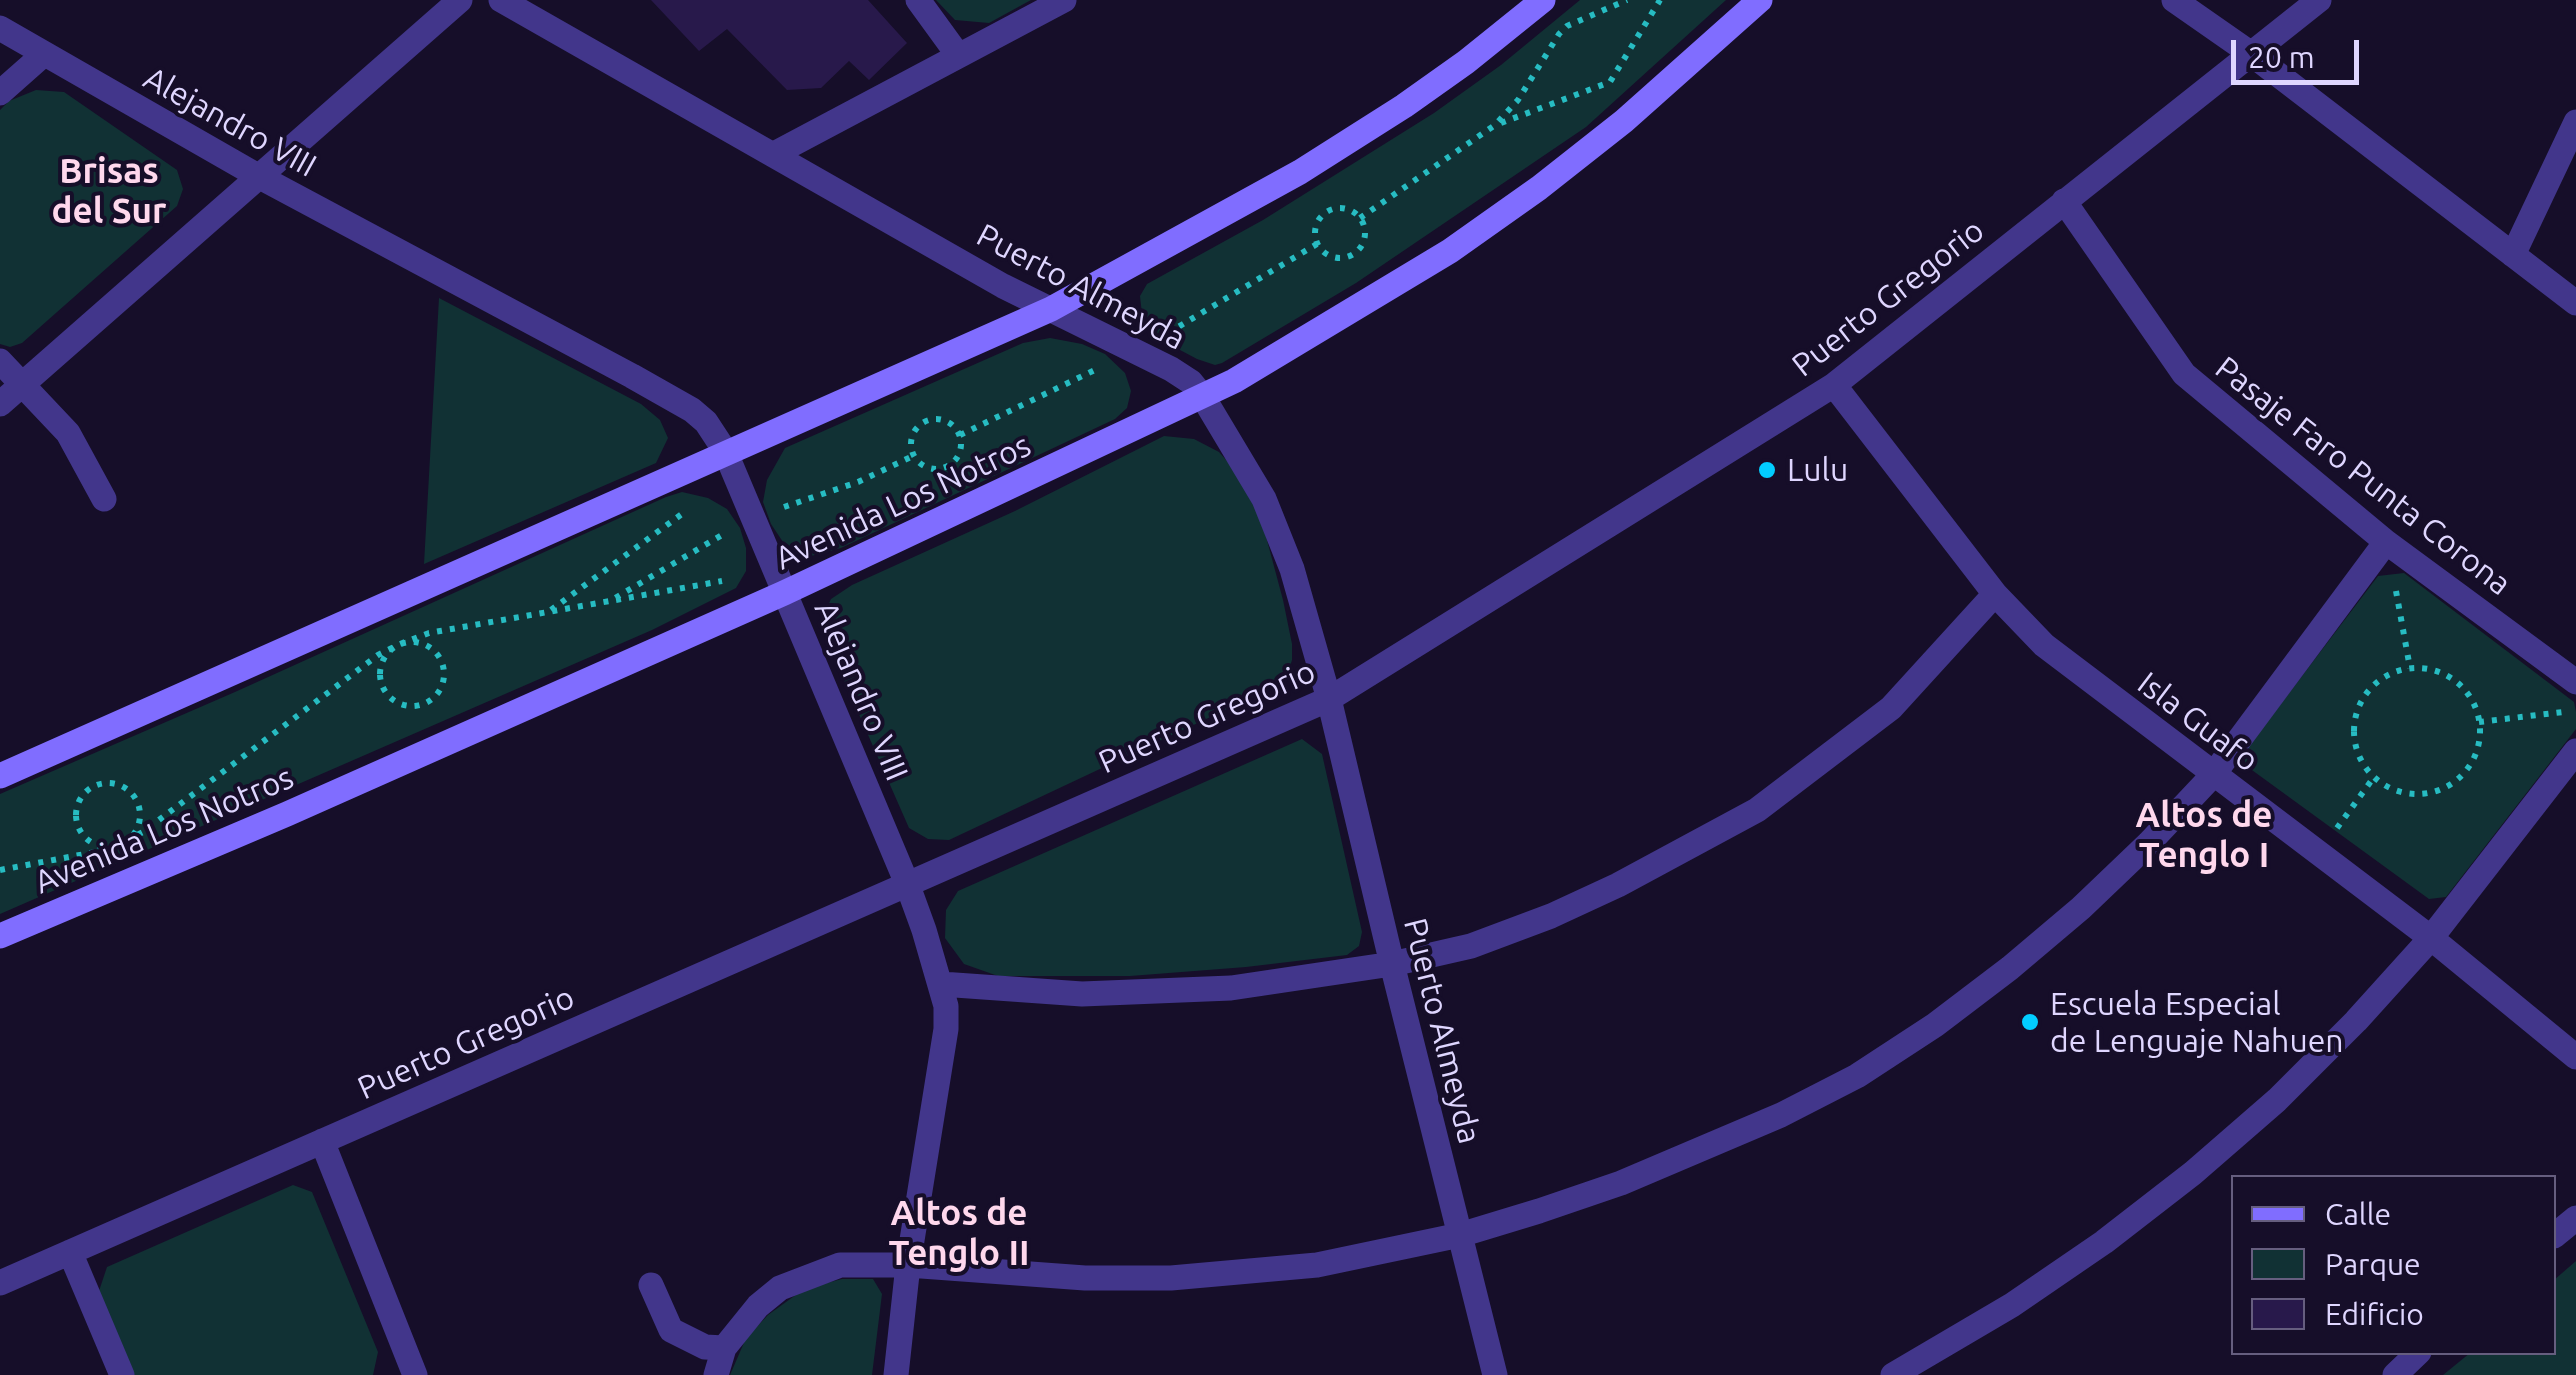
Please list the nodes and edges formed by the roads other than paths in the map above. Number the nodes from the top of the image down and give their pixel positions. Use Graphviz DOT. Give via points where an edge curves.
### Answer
graph roads {
  1 [pos="460,0"];
  2 [pos="501,0"];
  3 [pos="918,0"];
  4 [pos="1064,0"];
  5 [pos="1543,0"];
  6 [pos="1760,0"];
  7 [pos="2174,0"];
  8 [pos="2200,0"];
  9 [pos="2319,0"];
  10 [pos="0,28"];
  11 [pos="2250,52"];
  12 [pos="44,54"];
  13 [pos="958,55"];
  14 [pos="0,93"];
  15 [pos="2576,122"];
  16 [pos="774,154"];
  17 [pos="258,176"];
  18 [pos="2064,200"];
  19 [pos="2513,255"];
  20 [pos="2576,303"];
  21 [pos="1051,309"];
  22 [pos="0,361"];
  23 [pos="23,385"];
  24 [pos="1834,385"];
  25 [pos="1203,398"];
  26 [pos="0,404"];
  27 [pos="725,451"];
  28 [pos="104,498"];
  29 [pos="2386,542"];
  30 [pos="784,593"];
  31 [pos="1995,594"];
  32 [pos="2576,682"];
  33 [pos="1329,699"];
  34 [pos="2576,751"];
  35 [pos="2213,775"];
  36 [pos="0,776"];
  37 [pos="908,886"];
  38 [pos="0,936"];
  39 [pos="2431,938"];
  40 [pos="1392,964"];
  41 [pos="941,984"];
  42 [pos="2576,1056"];
  43 [pos="322,1141"];
  44 [pos="2576,1218"];
  45 [pos="2556,1234"];
  46 [pos="1460,1235"];
  47 [pos="70,1252"];
  48 [pos="908,1266"];
  49 [pos="0,1284"];
  50 [pos="651,1285"];
  51 [pos="724,1348"];
  52 [pos="2416,1355"];
  53 [pos="122,1375"];
  54 [pos="415,1375"];
  55 [pos="716,1375"];
  56 [pos="896,1375"];
  57 [pos="1496,1375"];
  58 [pos="1893,1375"];
  59 [pos="2395,1375"];
  1 -- 17 [label="street"];
  2 -- 16 [label="street, Puerto Almeyda"];
  3 -- 13 [label="street"];
  4 -- 13 [label="street"];
  5 -- 21 [label="main road" via="1404,106 1300,172"];
  6 -- 25 [label="main road, Avenida Los Notros" via="1624,121 1450,252"];
  7 -- 11 [label="street"];
  8 -- 11 [label="street"];
  9 -- 11 [label="street, Puerto Gregorio"];
  10 -- 12 [label="street, Alejandro VIII"];
  11 -- 18 [label="street, Puerto Gregorio"];
  11 -- 19 [label="street"];
  12 -- 14 [label="street"];
  12 -- 17 [label="street, Alejandro VIII"];
  13 -- 16 [label="street"];
  15 -- 19 [label="street"];
  16 -- 21 [label="street, Puerto Almeyda"];
  17 -- 23 [label="street"];
  17 -- 27 [label="street, Alejandro VIII" via="692,410"];
  18 -- 24 [label="street, Puerto Gregorio"];
  18 -- 29 [label="street, Pasaje Faro Punta Corona" via="2184,374"];
  19 -- 20 [label="street"];
  21 -- 25 [label="street, Puerto Almeyda" via="1171,369"];
  21 -- 27 [label="main road"];
  22 -- 23 [label="street"];
  23 -- 26 [label="street"];
  23 -- 28 [label="street" via="68,433"];
  24 -- 31 [label="street, Isla Guafo"];
  24 -- 33 [label="street, Puerto Gregorio"];
  25 -- 30 [label="main road, Avenida Los Notros"];
  25 -- 33 [label="street, Puerto Almeyda" via="1279,532"];
  27 -- 30 [label="street, Alejandro VIII"];
  27 -- 36 [label="main road"];
  29 -- 32 [label="street, Pasaje Faro Punta Corona"];
  29 -- 35 [label="street"];
  30 -- 37 [label="street, Alejandro VIII"];
  30 -- 38 [label="main road, Avenida Los Notros"];
  31 -- 35 [label="street, Isla Guafo" via="2044,645"];
  31 -- 40 [label="street" via="1891,708 1757,810 1551,916 1471,946"];
  33 -- 37 [label="street, Puerto Gregorio"];
  33 -- 40 [label="street, Puerto Almeyda"];
  34 -- 39 [label="street"];
  35 -- 39 [label="street, Isla Guafo"];
  35 -- 46 [label="street" via="2150,843 2024,956 1857,1076 1621,1183"];
  37 -- 41 [label="street, Alejandro VIII"];
  37 -- 43 [label="street, Puerto Gregorio"];
  39 -- 42 [label="street, Isla Guafo"];
  39 -- 58 [label="street" via="2276,1100 2193,1173 2012,1305"];
  40 -- 41 [label="street" via="1150,993"];
  40 -- 46 [label="street, Puerto Almeyda"];
  41 -- 48 [label="street, Alejandro VIII" via="946,1030"];
  43 -- 47 [label="street, Puerto Gregorio"];
  43 -- 54 [label="street"];
  44 -- 45 [label="street"];
  46 -- 48 [label="street" via="1317,1265 1189,1277 1084,1278"];
  46 -- 57 [label="street, Puerto Almeyda"];
  47 -- 49 [label="street, Puerto Gregorio"];
  47 -- 53 [label="street"];
  48 -- 51 [label="street" via="840,1265 806,1276 758,1306"];
  48 -- 56 [label="street, Alejandro VIII"];
  50 -- 51 [label="street" via="672,1330 705,1348"];
  51 -- 55 [label="street"];
  52 -- 59 [label="street"];
}
